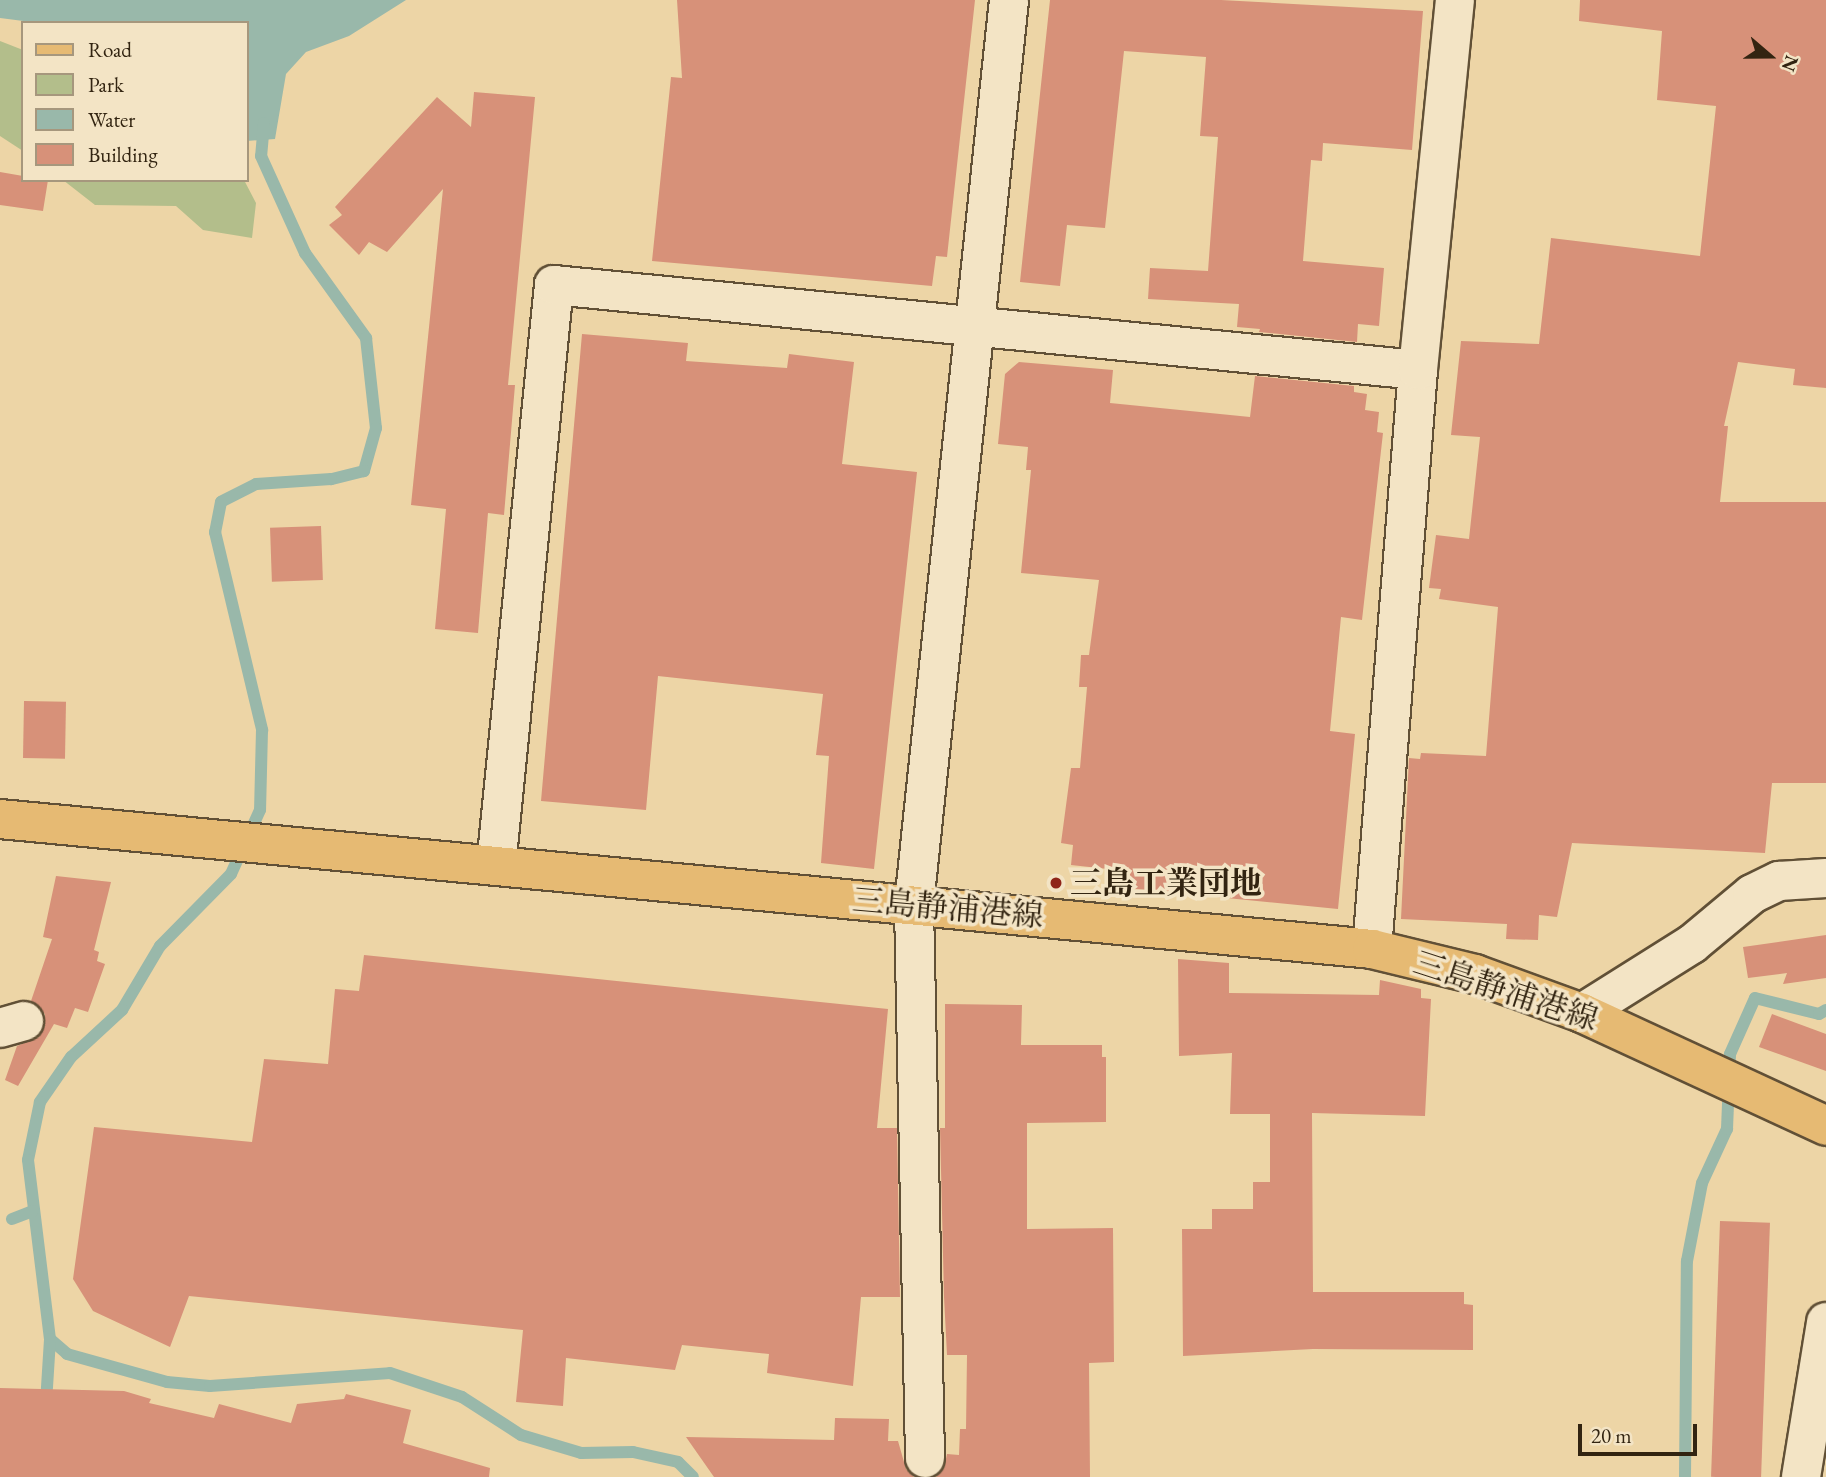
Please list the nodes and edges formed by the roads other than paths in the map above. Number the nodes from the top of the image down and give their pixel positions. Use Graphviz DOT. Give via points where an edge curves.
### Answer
graph roads {
  1 [pos="1009,0"];
  2 [pos="1455,0"];
  3 [pos="978,327"];
  4 [pos="1418,370"];
  5 [pos="0,819"];
  6 [pos="496,866"];
  7 [pos="1826,878"];
  8 [pos="914,904"];
  9 [pos="1371,949"];
  10 [pos="1582,1013"];
  11 [pos="1826,1126"];
  12 [pos="1826,1322"];
  13 [pos="925,1458"];
  14 [pos="1801,1477"];
  1 -- 3 [label="street"];
  2 -- 4 [label="street"];
  3 -- 4 [label="street"];
  3 -- 6 [label="street" via="554,285"];
  3 -- 8 [label="street"];
  4 -- 9 [label="street"];
  5 -- 6 [label="main road, 三島静浦港線"];
  6 -- 8 [label="main road, 三島静浦港線"];
  7 -- 10 [label="street" via="1779,881 1752,894 1692,944"];
  8 -- 9 [label="main road, 三島静浦港線"];
  8 -- 13 [label="street"];
  9 -- 10 [label="main road, 三島静浦港線" via="1475,974"];
  10 -- 11 [label="main road, 三島静浦港線"];
  12 -- 14 [label="street"];
}
